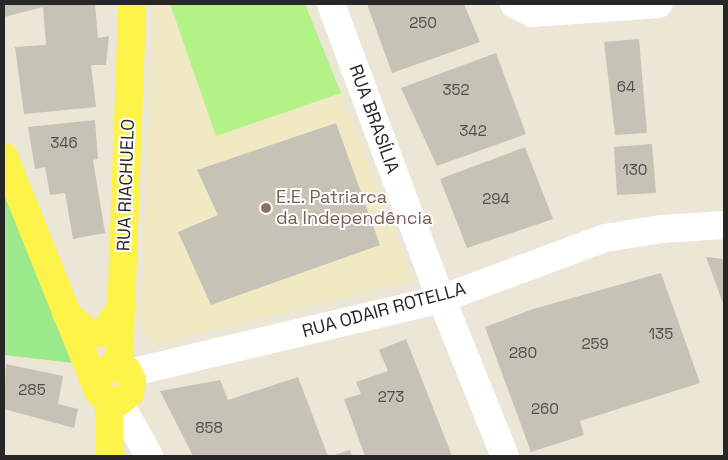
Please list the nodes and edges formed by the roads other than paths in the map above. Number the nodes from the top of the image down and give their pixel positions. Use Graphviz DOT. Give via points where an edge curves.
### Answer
graph roads {
  1 [pos="132,4"];
  2 [pos="331,4"];
  3 [pos="514,4"];
  4 [pos="659,4"];
  5 [pos="4,157"];
  6 [pos="724,225"];
  7 [pos="441,299"];
  8 [pos="122,305"];
  9 [pos="65,312"];
  10 [pos="124,370"];
  11 [pos="108,396"];
  12 [pos="110,456"];
  13 [pos="149,456"];
  14 [pos="506,456"];
  1 -- 8 [label="main road, RUA RIACHUELO"];
  2 -- 7 [label="street, RUA BRASÍLIA"];
  3 -- 4 [label="street" via="532,13"];
  5 -- 9 [label="main road"];
  6 -- 7 [label="street, RUA ODAIR ROTELLA" via="605,238"];
  7 -- 10 [label="street, RUA ODAIR ROTELLA"];
  7 -- 14 [label="street, RUA BRASÍLIA"];
  8 -- 9 [label="main road" via="109,326 99,332 88,333"];
  8 -- 10 [label="main road, RUA RIACHUELO"];
  9 -- 11 [label="main road"];
  10 -- 11 [label="main road" via="102,370"];
  11 -- 12 [label="main road"];
  11 -- 13 [label="street"];
}
